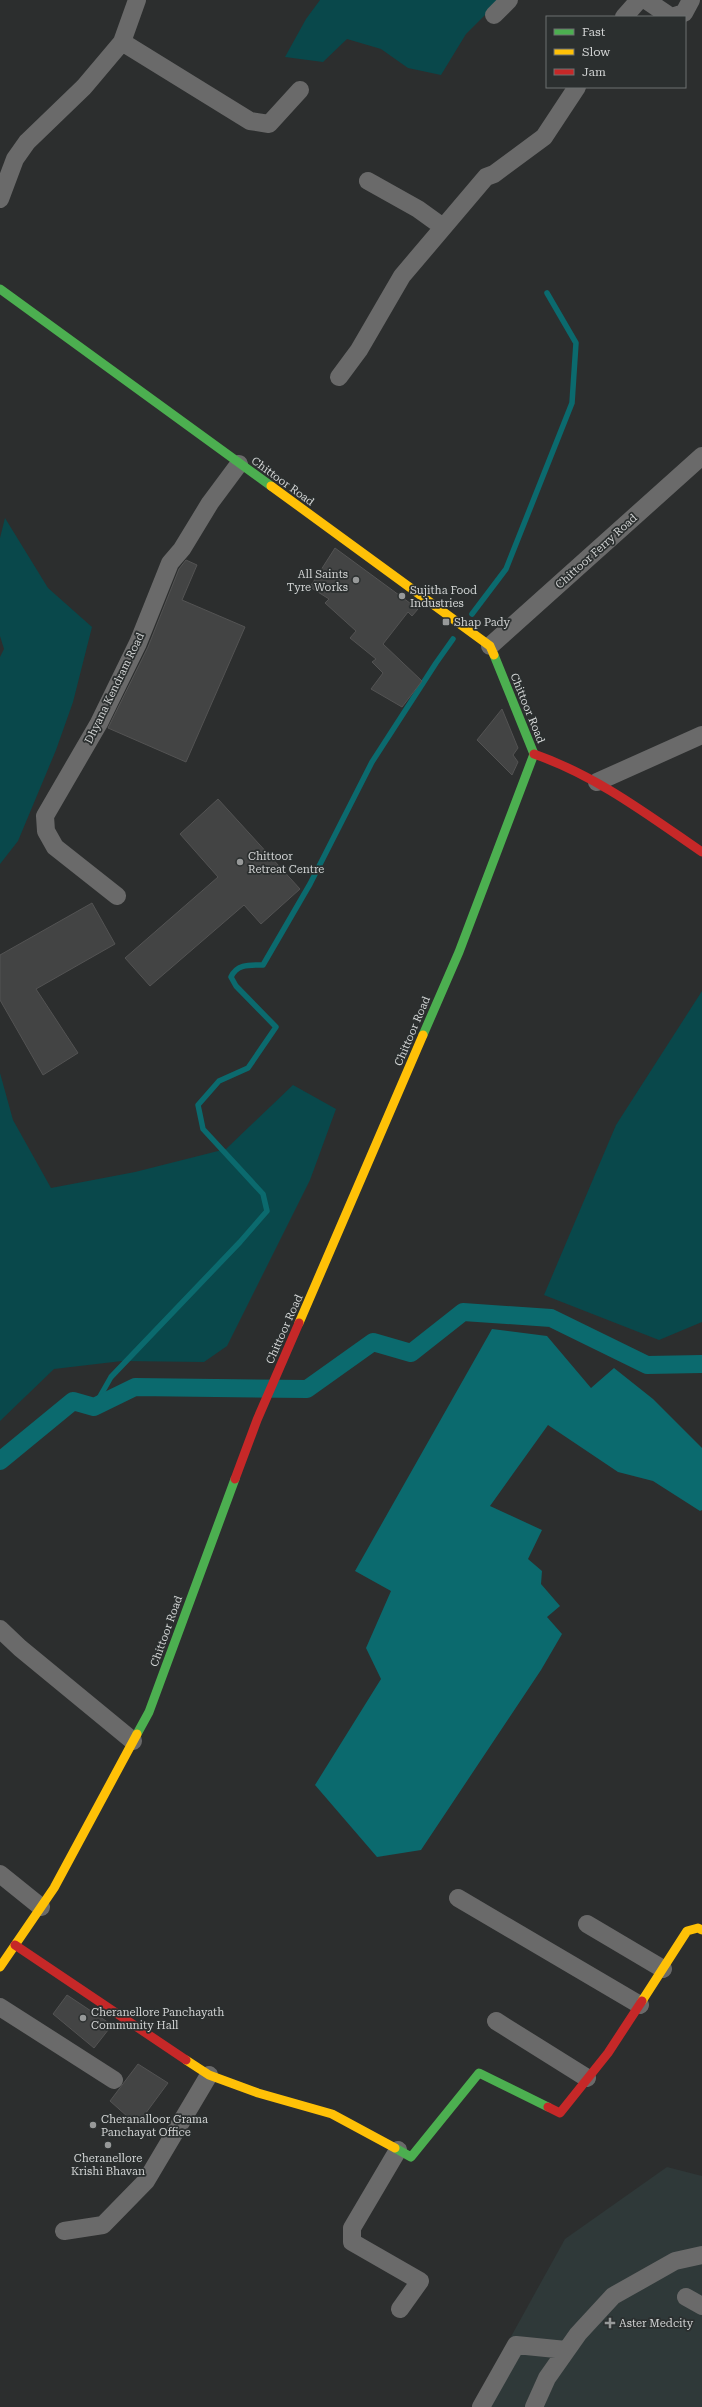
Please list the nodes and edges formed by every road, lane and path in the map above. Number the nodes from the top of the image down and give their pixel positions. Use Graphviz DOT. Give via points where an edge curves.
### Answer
graph roads {
  1 [pos="137,0"];
  2 [pos="509,0"];
  3 [pos="639,0"];
  4 [pos="646,0"];
  5 [pos="691,0"];
  6 [pos="494,15"];
  7 [pos="625,16"];
  8 [pos="670,16"];
  9 [pos="674,16"];
  10 [pos="122,42"];
  11 [pos="576,88"];
  12 [pos="300,90"];
  13 [pos="368,181"];
  14 [pos="0,199"];
  15 [pos="443,228"];
  16 [pos="2,295"];
  17 [pos="339,377"];
  18 [pos="702,456"];
  19 [pos="239,464"];
  20 [pos="490,646"];
  21 [pos="702,735"];
  22 [pos="534,754"];
  23 [pos="597,782"];
  24 [pos="702,852"];
  25 [pos="117,896"];
  26 [pos="0,1629"];
  27 [pos="133,1741"];
  28 [pos="0,1874"];
  29 [pos="458,1898"];
  30 [pos="41,1907"];
  31 [pos="587,1924"];
  32 [pos="702,1930"];
  33 [pos="15,1945"];
  34 [pos="0,1967"];
  35 [pos="664,1969"];
  36 [pos="640,2004"];
  37 [pos="0,2007"];
  38 [pos="496,2021"];
  39 [pos="209,2075"];
  40 [pos="587,2078"];
  41 [pos="114,2080"];
  42 [pos="398,2150"];
  43 [pos="64,2231"];
  44 [pos="702,2255"];
  45 [pos="686,2297"];
  46 [pos="702,2306"];
  47 [pos="400,2309"];
  48 [pos="566,2350"];
  49 [pos="481,2407"];
  50 [pos="534,2407"];
  1 -- 10 [label="street"];
  2 -- 6 [label="street"];
  3 -- 7 [label="street"];
  4 -- 8 [label="street"];
  5 -- 9 [label="street" via="684,13"];
  10 -- 12 [label="street" via="250,122 268,124"];
  10 -- 14 [label="street" via="84,87 27,142 15,159"];
  11 -- 15 [label="street" via="544,137 494,174 486,177"];
  13 -- 15 [label="street" via="418,209"];
  15 -- 17 [label="street" via="402,276 359,350"];
  16 -- 19 [label="main road, Chittoor Road"];
  18 -- 20 [label="street, Chittoor Ferry Road"];
  19 -- 20 [label="main road, Chittoor Road"];
  19 -- 25 [label="street, Dhyana Kendram Road" via="170,563 138,643 99,723 45,816 46,831 55,847"];
  20 -- 22 [label="main road, Chittoor Road"];
  21 -- 23 [label="street"];
  22 -- 23 [label="main road" via="558,761"];
  22 -- 27 [label="main road, Chittoor Road" via="459,952 257,1420 149,1712"];
  23 -- 24 [label="main road"];
  26 -- 27 [label="street"];
  27 -- 30 [label="main road, Chittoor Road" via="54,1888"];
  28 -- 30 [label="street"];
  29 -- 36 [label="street"];
  30 -- 33 [label="main road, Chittoor Road"];
  31 -- 35 [label="street"];
  32 -- 35 [label="main road" via="687,1930"];
  33 -- 34 [label="main road, Chittoor Road"];
  33 -- 39 [label="main road"];
  35 -- 36 [label="main road"];
  36 -- 40 [label="main road" via="608,2053"];
  37 -- 41 [label="street"];
  38 -- 40 [label="street"];
  39 -- 42 [label="main road" via="258,2093 332,2114"];
  39 -- 43 [label="street" via="146,2181 103,2225"];
  40 -- 42 [label="main road" via="560,2113 479,2073 411,2157"];
  42 -- 47 [label="street" via="352,2228 352,2242 420,2281"];
  44 -- 48 [label="street" via="675,2262 613,2296"];
  45 -- 46 [label="street"];
  48 -- 49 [label="street" via="516,2345"];
  48 -- 50 [label="street" via="547,2378"];
}
